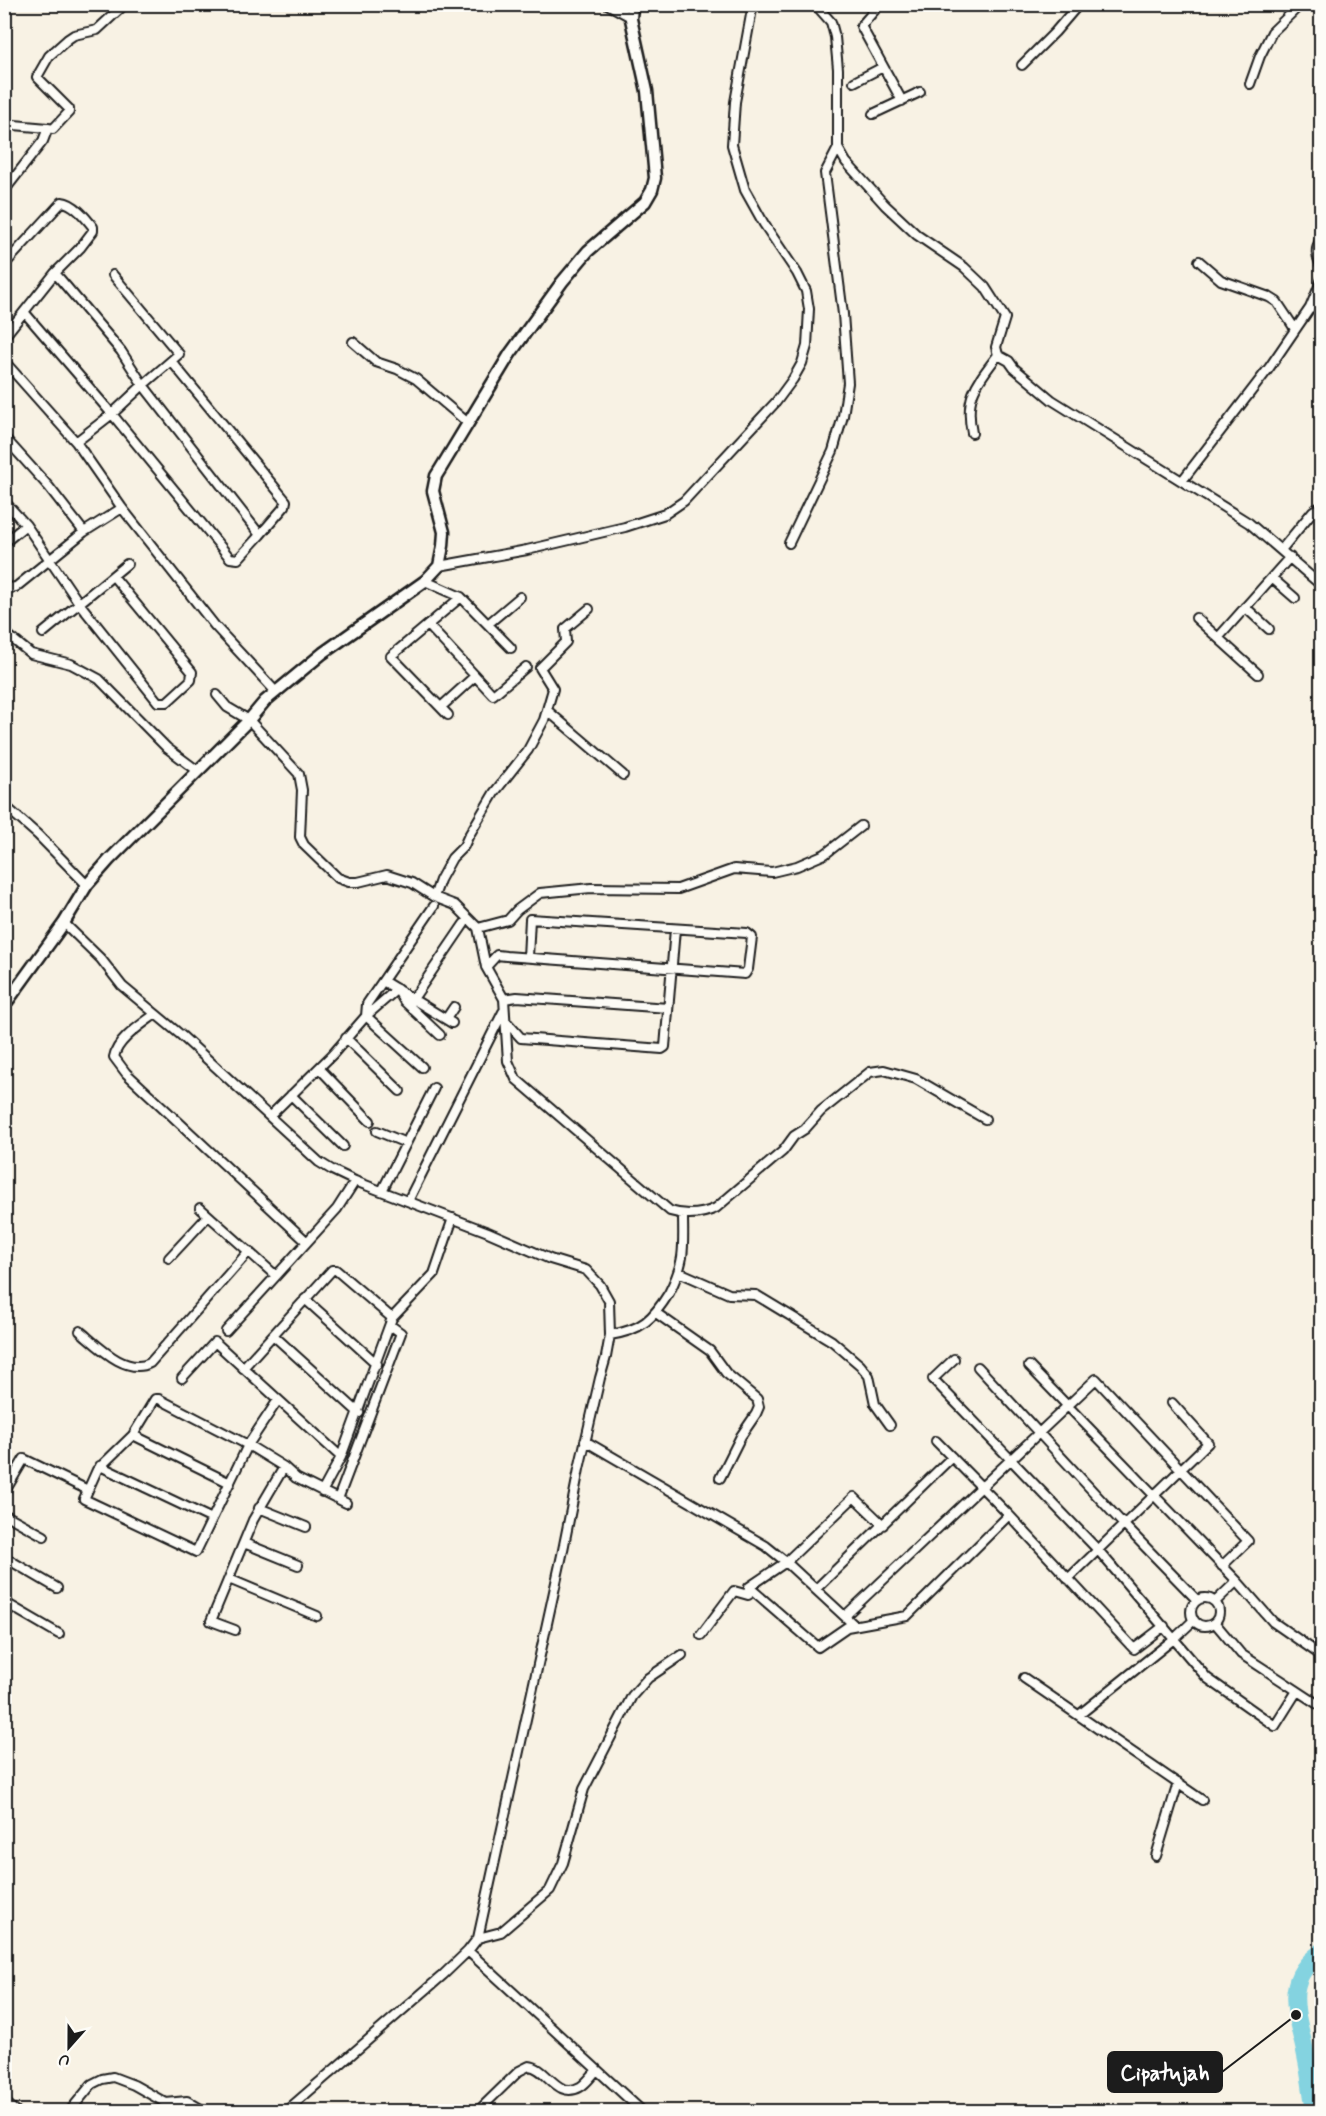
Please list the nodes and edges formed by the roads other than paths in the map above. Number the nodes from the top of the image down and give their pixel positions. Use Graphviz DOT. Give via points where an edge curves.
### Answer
graph roads {
  1 [pos="125,4"];
  2 [pos="607,4"];
  3 [pos="753,4"];
  4 [pos="815,4"];
  5 [pos="880,4"];
  6 [pos="1079,4"];
  7 [pos="1301,4"];
  8 [pos="631,9"];
  9 [pos="1022,65"];
  10 [pos="883,67"];
  11 [pos="854,82"];
  12 [pos="1250,84"];
  13 [pos="920,92"];
  14 [pos="902,101"];
  15 [pos="873,114"];
  16 [pos="4,126"];
  17 [pos="48,128"];
  18 [pos="838,148"];
  19 [pos="4,190"];
  20 [pos="1322,237"];
  21 [pos="1199,261"];
  22 [pos="4,265"];
  23 [pos="1322,268"];
  24 [pos="55,273"];
  25 [pos="114,274"];
  26 [pos="1322,279"];
  27 [pos="1322,307"];
  28 [pos="1310,308"];
  29 [pos="25,312"];
  30 [pos="1295,329"];
  31 [pos="4,337"];
  32 [pos="353,342"];
  33 [pos="998,355"];
  34 [pos="4,362"];
  35 [pos="172,362"];
  36 [pos="143,385"];
  37 [pos="112,414"];
  38 [pos="468,423"];
  39 [pos="972,433"];
  40 [pos="4,437"];
  41 [pos="76,442"];
  42 [pos="1182,481"];
  43 [pos="4,501"];
  44 [pos="1322,506"];
  45 [pos="122,508"];
  46 [pos="26,525"];
  47 [pos="84,532"];
  48 [pos="260,535"];
  49 [pos="4,543"];
  50 [pos="789,543"];
  51 [pos="1281,550"];
  52 [pos="1290,557"];
  53 [pos="50,559"];
  54 [pos="127,564"];
  55 [pos="439,566"];
  56 [pos="113,576"];
  57 [pos="1272,578"];
  58 [pos="425,581"];
  59 [pos="4,584"];
  60 [pos="1322,586"];
  61 [pos="461,597"];
  62 [pos="520,597"];
  63 [pos="1295,598"];
  64 [pos="79,603"];
  65 [pos="1245,607"];
  66 [pos="589,609"];
  67 [pos="1196,618"];
  68 [pos="488,624"];
  69 [pos="428,625"];
  70 [pos="1269,628"];
  71 [pos="4,632"];
  72 [pos="43,633"];
  73 [pos="1218,638"];
  74 [pos="511,648"];
  75 [pos="526,667"];
  76 [pos="1258,674"];
  77 [pos="475,676"];
  78 [pos="276,692"];
  79 [pos="217,695"];
  80 [pos="441,707"];
  81 [pos="548,711"];
  82 [pos="448,715"];
  83 [pos="249,720"];
  84 [pos="198,771"];
  85 [pos="623,775"];
  86 [pos="4,805"];
  87 [pos="861,826"];
  88 [pos="87,885"];
  89 [pos="434,901"];
  90 [pos="64,923"];
  91 [pos="464,924"];
  92 [pos="478,928"];
  93 [pos="675,929"];
  94 [pos="528,957"];
  95 [pos="486,967"];
  96 [pos="672,968"];
  97 [pos="383,981"];
  98 [pos="397,989"];
  99 [pos="413,999"];
  100 [pos="504,1003"];
  101 [pos="4,1006"];
  102 [pos="454,1007"];
  103 [pos="668,1008"];
  104 [pos="154,1015"];
  105 [pos="366,1016"];
  106 [pos="504,1019"];
  107 [pos="440,1035"];
  108 [pos="346,1038"];
  109 [pos="422,1067"];
  110 [pos="319,1068"];
  111 [pos="434,1088"];
  112 [pos="400,1092"];
  113 [pos="291,1095"];
  114 [pos="270,1116"];
  115 [pos="985,1119"];
  116 [pos="370,1121"];
  117 [pos="377,1131"];
  118 [pos="406,1143"];
  119 [pos="343,1146"];
  120 [pos="355,1181"];
  121 [pos="382,1191"];
  122 [pos="408,1201"];
  123 [pos="200,1208"];
  124 [pos="683,1215"];
  125 [pos="208,1216"];
  126 [pos="453,1218"];
  127 [pos="306,1241"];
  128 [pos="249,1251"];
  129 [pos="169,1258"];
  130 [pos="679,1272"];
  131 [pos="275,1275"];
  132 [pos="305,1299"];
  133 [pos="656,1313"];
  134 [pos="391,1321"];
  135 [pos="80,1331"];
  136 [pos="226,1331"];
  137 [pos="273,1335"];
  138 [pos="610,1335"];
  139 [pos="385,1340"];
  140 [pos="396,1345"];
  141 [pos="954,1359"];
  142 [pos="377,1364"];
  143 [pos="1029,1366"];
  144 [pos="978,1367"];
  145 [pos="243,1368"];
  146 [pos="182,1378"];
  147 [pos="278,1400"];
  148 [pos="1172,1403"];
  149 [pos="1067,1406"];
  150 [pos="358,1413"];
  151 [pos="890,1425"];
  152 [pos="1040,1431"];
  153 [pos="133,1435"];
  154 [pos="585,1440"];
  155 [pos="936,1441"];
  156 [pos="248,1445"];
  157 [pos="341,1457"];
  158 [pos="952,1457"];
  159 [pos="1011,1458"];
  160 [pos="100,1466"];
  161 [pos="284,1467"];
  162 [pos="1181,1470"];
  163 [pos="720,1478"];
  164 [pos="230,1483"];
  165 [pos="981,1486"];
  166 [pos="88,1490"];
  167 [pos="4,1492"];
  168 [pos="322,1492"];
  169 [pos="1153,1497"];
  170 [pos="259,1508"];
  171 [pos="4,1514"];
  172 [pos="1010,1515"];
  173 [pos="212,1519"];
  174 [pos="883,1525"];
  175 [pos="1125,1526"];
  176 [pos="306,1527"];
  177 [pos="44,1536"];
  178 [pos="244,1543"];
  179 [pos="1098,1550"];
  180 [pos="4,1557"];
  181 [pos="786,1562"];
  182 [pos="298,1565"];
  183 [pos="1222,1566"];
  184 [pos="229,1579"];
  185 [pos="1068,1580"];
  186 [pos="1237,1581"];
  187 [pos="749,1587"];
  188 [pos="57,1588"];
  189 [pos="816,1589"];
  190 [pos="1197,1600"];
  191 [pos="4,1602"];
  192 [pos="1215,1602"];
  193 [pos="846,1615"];
  194 [pos="317,1616"];
  195 [pos="1194,1620"];
  196 [pos="1215,1623"];
  197 [pos="854,1625"];
  198 [pos="1164,1626"];
  199 [pos="235,1630"];
  200 [pos="59,1634"];
  201 [pos="701,1635"];
  202 [pos="1175,1638"];
  203 [pos="682,1655"];
  204 [pos="1322,1656"];
  205 [pos="1024,1678"];
  206 [pos="1297,1691"];
  207 [pos="1322,1707"];
  208 [pos="1078,1715"];
  209 [pos="1178,1783"];
  210 [pos="1202,1800"];
  211 [pos="1156,1856"];
  212 [pos="478,1938"];
  213 [pos="468,1951"];
  214 [pos="597,2070"];
  215 [pos="4,2101"];
  216 [pos="16,2112"];
  217 [pos="69,2112"];
  218 [pos="206,2112"];
  219 [pos="285,2112"];
  220 [pos="477,2112"];
  221 [pos="643,2112"];
  1 -- 17 [label="street" via="97,30 74,35 49,56 37,77 69,109 53,129"];
  2 -- 8 [label="street" via="629,16"];
  3 -- 55 [label="street" via="735,102 732,145 745,190 806,291 807,346 802,363 776,402 684,501 665,514 526,550"];
  4 -- 18 [label="street" via="831,22 835,37"];
  5 -- 10 [label="street" via="861,26"];
  6 -- 9 [label="street"];
  7 -- 12 [label="street" via="1272,32"];
  8 -- 38 [label="street" via="647,91 655,178 652,190 645,202 588,251 562,282 510,354"];
  10 -- 11 [label="street"];
  10 -- 14 [label="street"];
  13 -- 14 [label="street"];
  14 -- 15 [label="street"];
  16 -- 17 [label="street"];
  17 -- 19 [label="street" via="43,141"];
  18 -- 33 [label="street" via="885,205 985,287 1005,318 996,347"];
  18 -- 50 [label="street" via="825,172 847,355 846,401 832,451"];
  20 -- 23 [label="street" via="1315,254"];
  21 -- 30 [label="street" via="1221,280 1269,297"];
  22 -- 24 [label="street" via="57,205 67,202 89,222 93,231"];
  24 -- 29 [label="street"];
  24 -- 36 [label="street" via="121,351"];
  25 -- 35 [label="street" via="178,352"];
  26 -- 28 [label="street"];
  27 -- 28 [label="street"];
  28 -- 30 [label="street"];
  29 -- 31 [label="street"];
  29 -- 37 [label="street"];
  30 -- 42 [label="street"];
  32 -- 38 [label="street" via="376,362 416,379"];
  33 -- 39 [label="street" via="973,391 969,417"];
  33 -- 42 [label="street" via="1052,400"];
  34 -- 41 [label="street"];
  35 -- 36 [label="street"];
  35 -- 48 [label="street" via="286,501"];
  36 -- 37 [label="street"];
  36 -- 48 [label="street"];
  37 -- 41 [label="street"];
  37 -- 48 [label="street" via="230,558 242,557"];
  38 -- 55 [label="street" via="434,484 433,497 444,532"];
  40 -- 47 [label="street"];
  41 -- 45 [label="street"];
  42 -- 51 [label="street" via="1249,523"];
  43 -- 46 [label="street"];
  44 -- 51 [label="street" via="1313,511"];
  45 -- 47 [label="street"];
  45 -- 78 [label="street" via="215,626"];
  46 -- 49 [label="street"];
  46 -- 53 [label="street"];
  47 -- 53 [label="street"];
  51 -- 52 [label="street"];
  52 -- 57 [label="street"];
  52 -- 60 [label="street"];
  53 -- 59 [label="street" via="16,587"];
  53 -- 64 [label="street"];
  54 -- 56 [label="street"];
  55 -- 58 [label="street"];
  56 -- 64 [label="street"];
  56 -- 64 [label="street" via="192,672 191,680 167,702 158,702"];
  57 -- 63 [label="street"];
  57 -- 65 [label="street"];
  58 -- 61 [label="street"];
  58 -- 78 [label="street" via="323,653"];
  61 -- 68 [label="street"];
  61 -- 69 [label="street"];
  62 -- 68 [label="street"];
  64 -- 72 [label="street"];
  65 -- 70 [label="street"];
  65 -- 73 [label="street"];
  66 -- 81 [label="street" via="565,629 566,642 540,668 554,689"];
  67 -- 73 [label="street"];
  68 -- 74 [label="street"];
  69 -- 77 [label="street"];
  69 -- 80 [label="street" via="392,656"];
  71 -- 84 [label="street" via="31,654 71,664 99,679 167,748"];
  73 -- 76 [label="street"];
  75 -- 77 [label="street" via="493,695"];
  77 -- 80 [label="street"];
  78 -- 83 [label="street"];
  79 -- 83 [label="street"];
  80 -- 82 [label="street"];
  81 -- 85 [label="street"];
  81 -- 89 [label="street" via="528,750 494,793 464,846 452,858"];
  83 -- 84 [label="street"];
  83 -- 89 [label="street" via="299,774 300,837 304,845 338,878 349,882 387,875 412,883"];
  84 -- 88 [label="street"];
  86 -- 88 [label="street"];
  87 -- 92 [label="street" via="825,854 797,866 772,872 734,869 678,889 591,888 540,893 508,920"];
  88 -- 90 [label="street"];
  89 -- 92 [label="street" via="455,906"];
  89 -- 97 [label="street"];
  90 -- 101 [label="street"];
  90 -- 104 [label="street"];
  91 -- 99 [label="street"];
  92 -- 95 [label="street"];
  93 -- 94 [label="street" via="530,919"];
  93 -- 96 [label="street"];
  93 -- 96 [label="street" via="747,933 752,937 745,974"];
  94 -- 95 [label="street" via="497,955"];
  94 -- 96 [label="street"];
  95 -- 100 [label="street"];
  96 -- 103 [label="street"];
  97 -- 98 [label="street"];
  97 -- 105 [label="street" via="367,1004"];
  98 -- 99 [label="street"];
  98 -- 105 [label="street"];
  98 -- 107 [label="street"];
  99 -- 102 [label="street" via="449,1021"];
  100 -- 103 [label="street" via="517,997"];
  100 -- 106 [label="street"];
  100 -- 122 [label="street"];
  103 -- 106 [label="street" via="662,1049 521,1038"];
  104 -- 114 [label="street"];
  104 -- 127 [label="street" via="128,1036 114,1057 126,1073"];
  105 -- 108 [label="street"];
  105 -- 109 [label="street"];
  106 -- 124 [label="street" via="508,1061 516,1079 670,1211"];
  108 -- 110 [label="street"];
  108 -- 112 [label="street"];
  110 -- 113 [label="street"];
  110 -- 116 [label="street"];
  111 -- 118 [label="street"];
  113 -- 114 [label="street"];
  113 -- 119 [label="street"];
  114 -- 120 [label="street" via="319,1162"];
  115 -- 124 [label="street" via="916,1079 884,1070 870,1072 821,1111 783,1151 716,1208"];
  117 -- 118 [label="street"];
  118 -- 121 [label="street"];
  120 -- 121 [label="street"];
  120 -- 127 [label="street"];
  121 -- 122 [label="street"];
  122 -- 126 [label="street"];
  123 -- 125 [label="street"];
  124 -- 130 [label="street"];
  125 -- 128 [label="street"];
  125 -- 129 [label="street"];
  126 -- 134 [label="street" via="434,1274"];
  126 -- 138 [label="street" via="586,1270 609,1301"];
  127 -- 131 [label="street"];
  128 -- 131 [label="street"];
  128 -- 135 [label="street" via="144,1366 119,1361"];
  130 -- 133 [label="street"];
  130 -- 151 [label="street" via="729,1294 756,1295 832,1341 869,1376 875,1404"];
  131 -- 136 [label="street"];
  132 -- 134 [label="street" via="336,1270"];
  132 -- 137 [label="street"];
  132 -- 142 [label="street"];
  133 -- 138 [label="street" via="627,1332"];
  133 -- 163 [label="street" via="710,1351 726,1373 757,1399 756,1414"];
  134 -- 139 [label="street"];
  134 -- 140 [label="street" via="401,1333"];
  137 -- 145 [label="street"];
  137 -- 150 [label="street"];
  138 -- 154 [label="street"];
  139 -- 140 [label="street"];
  139 -- 142 [label="street"];
  140 -- 168 [label="street" via="342,1501"];
  141 -- 159 [label="street" via="933,1379"];
  142 -- 150 [label="street"];
  143 -- 149 [label="street"];
  144 -- 152 [label="street"];
  145 -- 146 [label="street" via="215,1342"];
  145 -- 147 [label="street"];
  147 -- 156 [label="street"];
  147 -- 157 [label="street"];
  148 -- 162 [label="street" via="1208,1443"];
  149 -- 152 [label="street"];
  149 -- 162 [label="street" via="1096,1379"];
  149 -- 169 [label="street"];
  150 -- 157 [label="street"];
  152 -- 159 [label="street"];
  152 -- 175 [label="street"];
  153 -- 156 [label="street" via="153,1400 159,1399"];
  153 -- 160 [label="street"];
  153 -- 164 [label="street"];
  154 -- 181 [label="street" via="766,1546"];
  154 -- 212 [label="street"];
  155 -- 158 [label="street"];
  156 -- 161 [label="street"];
  156 -- 164 [label="street"];
  157 -- 168 [label="street"];
  158 -- 165 [label="street"];
  158 -- 174 [label="street"];
  159 -- 165 [label="street"];
  159 -- 179 [label="street"];
  160 -- 166 [label="street"];
  160 -- 173 [label="street"];
  161 -- 168 [label="street"];
  161 -- 170 [label="street"];
  162 -- 169 [label="street"];
  162 -- 183 [label="street" via="1248,1541"];
  164 -- 173 [label="street"];
  165 -- 172 [label="street"];
  165 -- 193 [label="street"];
  166 -- 167 [label="street" via="24,1459"];
  166 -- 173 [label="street" via="84,1499 87,1502 195,1552"];
  169 -- 175 [label="street"];
  169 -- 183 [label="street"];
  170 -- 176 [label="street"];
  170 -- 178 [label="street"];
  171 -- 177 [label="street"];
  172 -- 185 [label="street"];
  172 -- 197 [label="street" via="907,1616"];
  174 -- 181 [label="street" via="854,1497"];
  174 -- 189 [label="street"];
  175 -- 179 [label="street"];
  175 -- 190 [label="street"];
  178 -- 182 [label="street"];
  178 -- 184 [label="street"];
  179 -- 185 [label="street"];
  179 -- 198 [label="street"];
  180 -- 188 [label="street"];
  181 -- 187 [label="street"];
  181 -- 189 [label="street"];
  183 -- 186 [label="street"];
  184 -- 194 [label="street"];
  184 -- 199 [label="street" via="212,1621"];
  185 -- 198 [label="street" via="1134,1649"];
  186 -- 192 [label="street"];
  186 -- 204 [label="street" via="1274,1622"];
  187 -- 197 [label="street" via="818,1647"];
  187 -- 201 [label="street" via="747,1594 734,1591"];
  189 -- 193 [label="street"];
  190 -- 192 [label="street"];
  190 -- 195 [label="street" via="1191,1612"];
  191 -- 200 [label="street"];
  192 -- 196 [label="street" via="1220,1612"];
  193 -- 197 [label="street"];
  195 -- 196 [label="street" via="1205,1626"];
  195 -- 202 [label="street"];
  196 -- 206 [label="street" via="1241,1654"];
  198 -- 202 [label="street"];
  202 -- 206 [label="street" via="1208,1678 1275,1726"];
  202 -- 208 [label="street"];
  203 -- 212 [label="street" via="648,1678 632,1696 584,1789 564,1863 550,1890 501,1932"];
  205 -- 208 [label="street"];
  206 -- 207 [label="street"];
  208 -- 209 [label="street"];
  209 -- 210 [label="street"];
  209 -- 211 [label="street"];
  212 -- 213 [label="street"];
  213 -- 214 [label="street"];
  213 -- 219 [label="street"];
  214 -- 220 [label="street" via="580,2087 569,2090 552,2084 529,2066"];
  214 -- 221 [label="street"];
  215 -- 216 [label="street"];
  217 -- 218 [label="street" via="92,2084 113,2077 166,2103 187,2101"];
}
